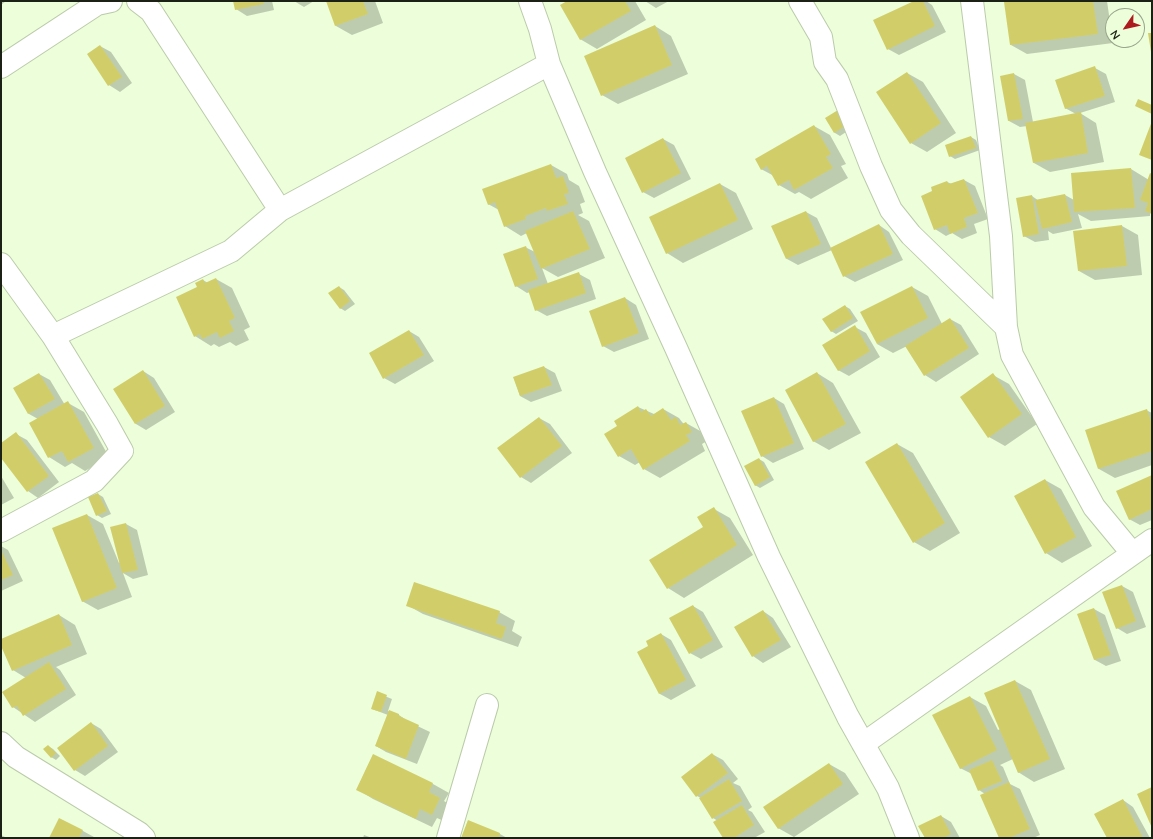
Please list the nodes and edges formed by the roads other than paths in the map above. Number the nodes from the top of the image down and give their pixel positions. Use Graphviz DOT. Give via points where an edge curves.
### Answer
graph roads {
  1 [pos="111,1"];
  2 [pos="138,1"];
  3 [pos="530,1"];
  4 [pos="800,1"];
  5 [pos="972,1"];
  6 [pos="549,64"];
  7 [pos="1,67"];
  8 [pos="280,210"];
  9 [pos="1,264"];
  10 [pos="1006,327"];
  11 [pos="53,336"];
  12 [pos="1,531"];
  13 [pos="1152,540"];
  14 [pos="1132,553"];
  15 [pos="487,704"];
  16 [pos="1,743"];
  17 [pos="863,744"];
  18 [pos="144,838"];
  19 [pos="448,838"];
  20 [pos="908,838"];
  1 -- 7 [label="street" via="97,4"];
  2 -- 8 [label="street" via="151,11"];
  3 -- 6 [label="street"];
  4 -- 10 [label="street" via="820,37 825,62 837,79 891,210 911,235"];
  5 -- 10 [label="street" via="1001,236"];
  6 -- 8 [label="street"];
  6 -- 17 [label="street" via="595,172 769,557"];
  8 -- 11 [label="street" via="231,251"];
  9 -- 11 [label="street"];
  10 -- 14 [label="street" via="1012,355 1094,507"];
  11 -- 12 [label="street" via="122,451 94,481"];
  13 -- 14 [label="street"];
  14 -- 17 [label="street"];
  15 -- 19 [label="street"];
  16 -- 18 [label="street" via="16,757"];
  17 -- 20 [label="street" via="888,788"];
}
